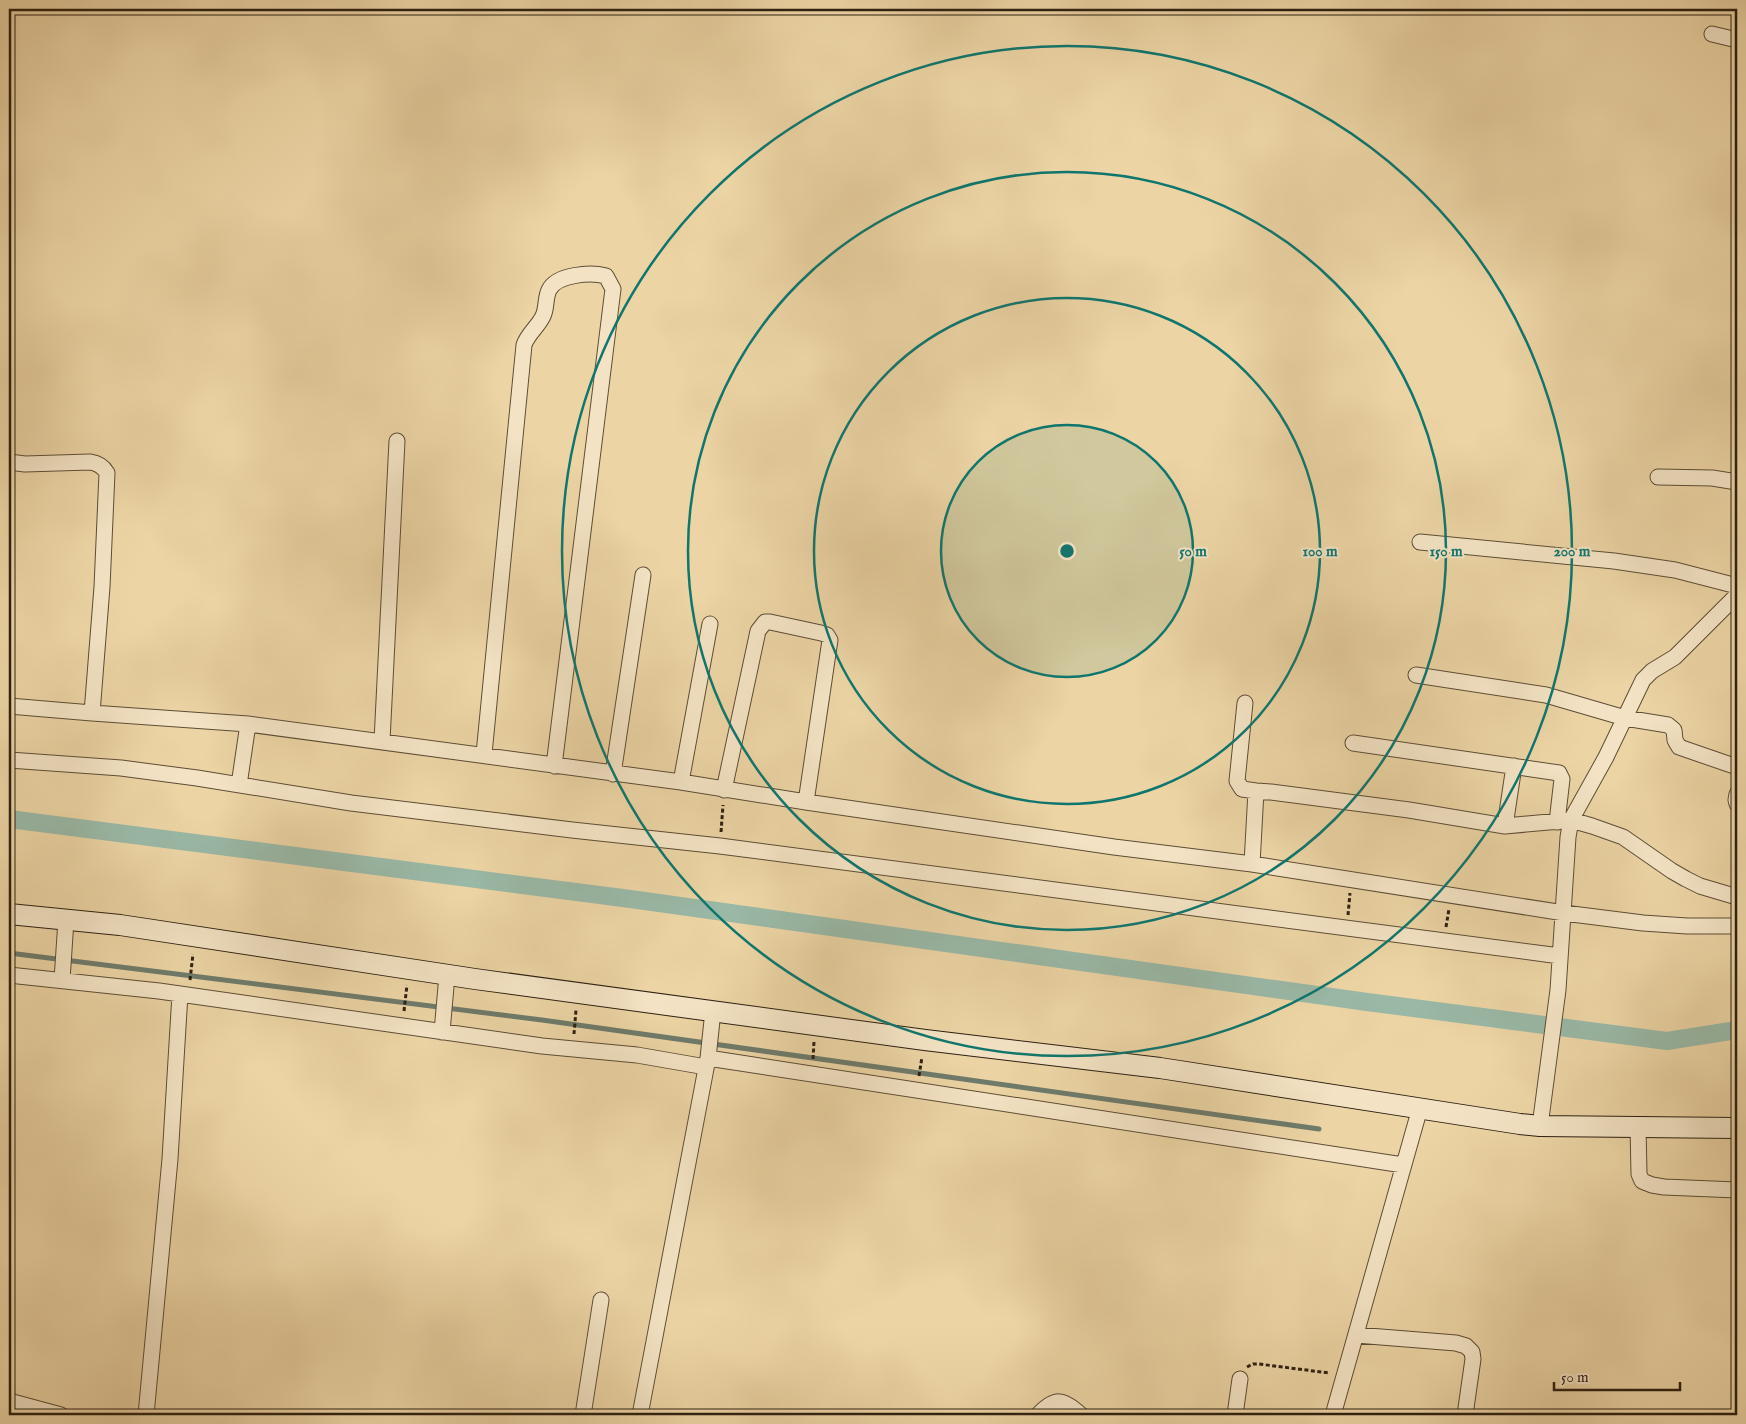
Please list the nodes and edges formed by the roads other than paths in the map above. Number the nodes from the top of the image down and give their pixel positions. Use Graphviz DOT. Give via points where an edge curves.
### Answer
graph roads {
  1 [pos="1712,34"];
  2 [pos="1737,40"];
  3 [pos="397,441"];
  4 [pos="9,462"];
  5 [pos="1658,477"];
  6 [pos="1737,482"];
  7 [pos="1420,542"];
  8 [pos="643,575"];
  9 [pos="1737,586"];
  10 [pos="1737,595"];
  11 [pos="710,624"];
  12 [pos="1416,675"];
  13 [pos="1246,703"];
  14 [pos="9,706"];
  15 [pos="92,712"];
  16 [pos="1625,718"];
  17 [pos="248,724"];
  18 [pos="382,741"];
  19 [pos="1353,743"];
  20 [pos="484,754"];
  21 [pos="9,760"];
  22 [pos="554,766"];
  23 [pos="1514,766"];
  24 [pos="1737,767"];
  25 [pos="613,774"];
  26 [pos="681,782"];
  27 [pos="239,785"];
  28 [pos="1256,791"];
  29 [pos="724,794"];
  30 [pos="1737,794"];
  31 [pos="806,802"];
  32 [pos="1737,804"];
  33 [pos="1564,821"];
  34 [pos="1505,826"];
  35 [pos="1252,864"];
  36 [pos="1737,897"];
  37 [pos="1564,913"];
  38 [pos="9,914"];
  39 [pos="66,920"];
  40 [pos="1737,925"];
  41 [pos="1560,956"];
  42 [pos="447,975"];
  43 [pos="9,976"];
  44 [pos="62,980"];
  45 [pos="185,990"];
  46 [pos="713,1011"];
  47 [pos="442,1027"];
  48 [pos="707,1063"];
  49 [pos="1420,1108"];
  50 [pos="1540,1126"];
  51 [pos="1638,1126"];
  52 [pos="1737,1128"];
  53 [pos="1403,1165"];
  54 [pos="1737,1190"];
  55 [pos="601,1300"];
  56 [pos="1356,1336"];
  57 [pos="1240,1379"];
  58 [pos="9,1401"];
  59 [pos="62,1415"];
  60 [pos="146,1415"];
  61 [pos="583,1415"];
  62 [pos="640,1415"];
  63 [pos="1038,1415"];
  64 [pos="1081,1415"];
  65 [pos="1235,1415"];
  66 [pos="1333,1415"];
  67 [pos="1465,1415"];
  1 -- 2 [label="street"];
  3 -- 18 [label="street"];
  4 -- 15 [label="street" via="90,462 99,464 107,473"];
  5 -- 6 [label="street"];
  7 -- 9 [label="street" via="1614,561 1675,570"];
  8 -- 25 [label="street"];
  10 -- 16 [label="street" via="1675,657 1647,675 1638,687"];
  11 -- 26 [label="street"];
  12 -- 16 [label="street" via="1546,695"];
  13 -- 28 [label="street" via="1237,781 1242,789"];
  14 -- 15 [label="street"];
  15 -- 17 [label="street"];
  16 -- 24 [label="street" via="1668,725 1674,730 1679,747"];
  16 -- 33 [label="street" via="1606,757"];
  17 -- 18 [label="street"];
  17 -- 27 [label="street"];
  18 -- 20 [label="street"];
  19 -- 23 [label="street"];
  20 -- 22 [label="street"];
  20 -- 22 [label="street" via="524,345 543,316 551,287 559,280 598,274 606,276 613,289"];
  21 -- 27 [label="street" via="121,768"];
  22 -- 25 [label="street"];
  23 -- 33 [label="street" via="1559,773"];
  23 -- 34 [label="street"];
  25 -- 26 [label="street"];
  26 -- 29 [label="street"];
  27 -- 41 [label="street" via="351,803 720,846"];
  28 -- 34 [label="street"];
  28 -- 35 [label="street"];
  29 -- 31 [label="street"];
  29 -- 31 [label="street" via="758,631 765,622 770,622 821,632 830,640"];
  30 -- 32 [label="street"];
  31 -- 35 [label="street"];
  33 -- 34 [label="street"];
  33 -- 36 [label="street" via="1592,826 1623,838 1686,880"];
  33 -- 37 [label="street" via="1568,837"];
  35 -- 37 [label="street"];
  37 -- 40 [label="street" via="1678,926"];
  37 -- 41 [label="street"];
  38 -- 39 [label="street"];
  39 -- 42 [label="street" via="120,925"];
  39 -- 44 [label="street"];
  41 -- 50 [label="street"];
  42 -- 46 [label="street"];
  42 -- 47 [label="street"];
  43 -- 44 [label="street"];
  44 -- 45 [label="street"];
  45 -- 47 [label="street"];
  45 -- 60 [label="street"];
  46 -- 48 [label="street"];
  46 -- 49 [label="street" via="1160,1068"];
  47 -- 48 [label="street" via="542,1046"];
  48 -- 53 [label="street"];
  48 -- 62 [label="street"];
  49 -- 50 [label="street"];
  49 -- 53 [label="street"];
  50 -- 51 [label="street"];
  51 -- 52 [label="street"];
  51 -- 54 [label="street" via="1642,1181 1664,1187"];
  53 -- 56 [label="street"];
  55 -- 61 [label="street"];
  56 -- 66 [label="street"];
  56 -- 67 [label="street" via="1466,1346 1472,1352 1472,1359"];
  57 -- 65 [label="street"];
  58 -- 59 [label="street"];
  63 -- 64 [label="street" via="1057,1401"];
}
